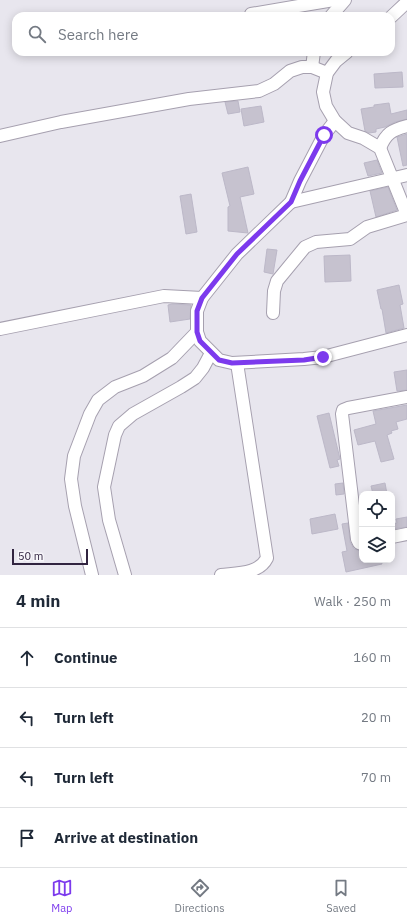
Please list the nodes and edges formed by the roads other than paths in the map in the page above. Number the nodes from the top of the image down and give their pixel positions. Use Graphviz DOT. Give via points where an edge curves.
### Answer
graph roads {
  1 [pos="334,0"];
  2 [pos="345,0"];
  3 [pos="407,2"];
  4 [pos="263,12"];
  5 [pos="334,12"];
  6 [pos="395,13"];
  7 [pos="313,56"];
  8 [pos="343,56"];
  9 [pos="312,67"];
  10 [pos="327,73"];
  11 [pos="335,121"];
  12 [pos="407,126"];
  13 [pos="0,136"];
  14 [pos="380,148"];
  15 [pos="407,175"];
  16 [pos="392,177"];
  17 [pos="291,202"];
  18 [pos="407,215"];
  19 [pos="202,298"];
  20 [pos="273,313"];
  21 [pos="0,329"];
  22 [pos="197,332"];
  23 [pos="407,335"];
  24 [pos="211,353"];
  25 [pos="237,363"];
  26 [pos="407,397"];
  27 [pos="407,534"];
  28 [pos="395,537"];
  29 [pos="359,543"];
  30 [pos="92,575"];
  31 [pos="125,575"];
  32 [pos="221,575"];
  1 -- 4 [label="street"];
  2 -- 5 [label="street"];
  3 -- 6 [label="street"];
  7 -- 9 [label="street"];
  8 -- 10 [label="street"];
  9 -- 10 [label="street"];
  9 -- 13 [label="street" via="302,67 290,72 259,92 189,100 61,122"];
  10 -- 11 [label="street" via="324,92 326,106"];
  11 -- 14 [label="street" via="348,133"];
  11 -- 17 [label="street" via="324,135"];
  12 -- 14 [label="street" via="391,131 384,138"];
  14 -- 16 [label="street"];
  15 -- 16 [label="street"];
  16 -- 17 [label="street"];
  16 -- 18 [label="street"];
  17 -- 19 [label="street" via="237,254"];
  18 -- 20 [label="street" via="367,227 350,238 316,242 305,247 277,282"];
  19 -- 21 [label="street" via="164,296"];
  19 -- 22 [label="street" via="197,311"];
  22 -- 24 [label="street" via="200,341"];
  22 -- 30 [label="street" via="172,358 142,376 115,387 98,400 90,414 74,456 71,479"];
  23 -- 25 [label="street" via="323,357"];
  24 -- 25 [label="street" via="219,360"];
  24 -- 31 [label="street" via="195,378 133,414 119,426 115,435 104,487 109,520"];
  25 -- 32 [label="street" via="267,558 264,565 257,569"];
  26 -- 29 [label="street" via="343,410"];
  27 -- 28 [label="street"];
}
